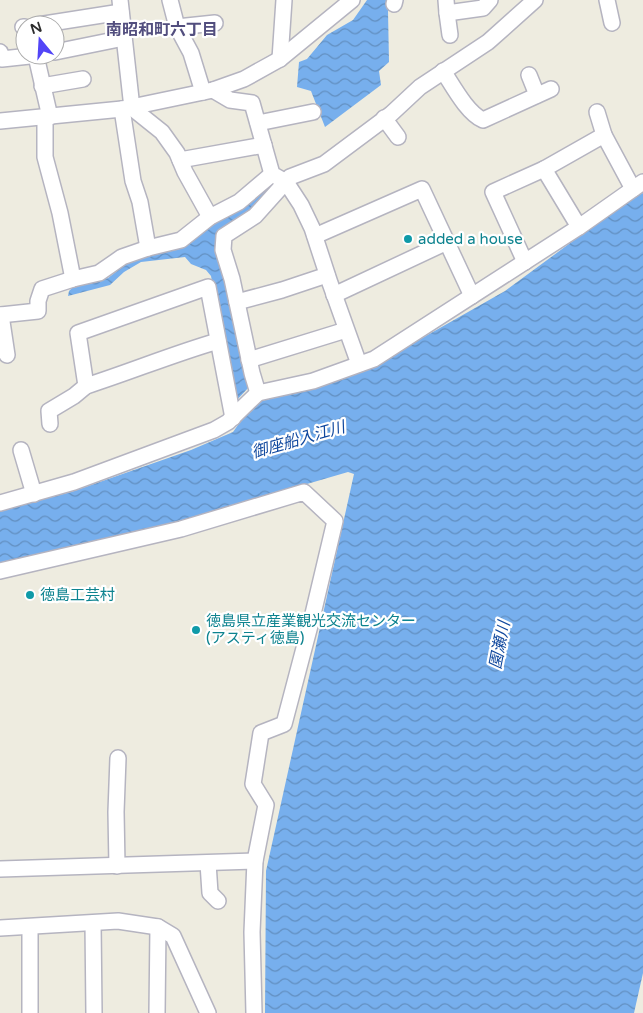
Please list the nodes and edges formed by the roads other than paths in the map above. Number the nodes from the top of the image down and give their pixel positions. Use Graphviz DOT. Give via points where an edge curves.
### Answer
graph roads {
  1 [pos="170,0"];
  2 [pos="284,0"];
  3 [pos="352,0"];
  4 [pos="490,0"];
  5 [pos="535,0"];
  6 [pos="606,0"];
  7 [pos="121,6"];
  8 [pos="446,7"];
  9 [pos="65,19"];
  10 [pos="215,23"];
  11 [pos="612,23"];
  12 [pos="177,27"];
  13 [pos="450,35"];
  14 [pos="124,38"];
  15 [pos="65,50"];
  16 [pos="15,56"];
  17 [pos="1,57"];
  18 [pos="280,59"];
  19 [pos="39,65"];
  20 [pos="443,71"];
  21 [pos="528,75"];
  22 [pos="83,78"];
  23 [pos="42,86"];
  24 [pos="551,89"];
  25 [pos="208,91"];
  26 [pos="536,95"];
  27 [pos="127,108"];
  28 [pos="313,112"];
  29 [pos="597,112"];
  30 [pos="48,117"];
  31 [pos="384,118"];
  32 [pos="0,121"];
  33 [pos="258,123"];
  34 [pos="604,135"];
  35 [pos="398,137"];
  36 [pos="264,145"];
  37 [pos="180,160"];
  38 [pos="544,168"];
  39 [pos="272,174"];
  40 [pos="286,182"];
  41 [pos="638,185"];
  42 [pos="210,217"];
  43 [pos="579,227"];
  44 [pos="315,236"];
  45 [pos="447,242"];
  46 [pos="148,248"];
  47 [pos="525,262"];
  48 [pos="327,275"];
  49 [pos="72,278"];
  50 [pos="334,296"];
  51 [pos="472,296"];
  52 [pos="237,302"];
  53 [pos="1,315"];
  54 [pos="346,330"];
  55 [pos="218,341"];
  56 [pos="7,355"];
  57 [pos="249,360"];
  58 [pos="360,364"];
  59 [pos="86,386"];
  60 [pos="257,394"];
  61 [pos="235,416"];
  62 [pos="50,424"];
  63 [pos="21,450"];
  64 [pos="34,494"];
  65 [pos="0,503"];
  66 [pos="0,571"];
  67 [pos="118,758"];
  68 [pos="255,861"];
  69 [pos="208,863"];
  70 [pos="117,866"];
  71 [pos="0,869"];
  72 [pos="218,901"];
  73 [pos="93,923"];
  74 [pos="158,927"];
  75 [pos="0,928"];
  76 [pos="30,928"];
  77 [pos="30,1013"];
  78 [pos="94,1013"];
  79 [pos="158,1013"];
  80 [pos="208,1013"];
  81 [pos="254,1013"];
  1 -- 12 [label="street"];
  2 -- 18 [label="street"];
  3 -- 18 [label="street"];
  4 -- 8 [label="street" via="482,8"];
  5 -- 20 [label="street" via="488,42"];
  6 -- 11 [label="street"];
  7 -- 9 [label="street"];
  7 -- 14 [label="street"];
  8 -- 13 [label="street"];
  10 -- 12 [label="street"];
  12 -- 25 [label="street"];
  14 -- 15 [label="street"];
  14 -- 27 [label="street"];
  16 -- 17 [label="street"];
  18 -- 25 [label="street" via="244,79"];
  19 -- 23 [label="street"];
  20 -- 26 [label="street" via="463,102 483,120"];
  20 -- 31 [label="street"];
  21 -- 26 [label="street"];
  22 -- 23 [label="street"];
  23 -- 30 [label="street"];
  24 -- 26 [label="street"];
  25 -- 27 [label="street"];
  25 -- 33 [label="street" via="230,100 252,103"];
  27 -- 30 [label="street"];
  27 -- 37 [label="street" via="162,132"];
  27 -- 46 [label="street" via="134,181"];
  28 -- 33 [label="street"];
  29 -- 34 [label="street"];
  30 -- 32 [label="street"];
  30 -- 49 [label="street" via="44,157 60,214"];
  31 -- 35 [label="street"];
  31 -- 40 [label="street" via="324,164 290,177"];
  33 -- 36 [label="street"];
  34 -- 38 [label="street"];
  34 -- 41 [label="street"];
  36 -- 37 [label="street"];
  36 -- 39 [label="street"];
  37 -- 42 [label="street"];
  38 -- 43 [label="street"];
  38 -- 47 [label="street" via="493,192"];
  39 -- 40 [label="street"];
  39 -- 42 [label="street" via="239,202"];
  40 -- 44 [label="street"];
  40 -- 52 [label="street" via="255,216 223,238 223,250"];
  41 -- 43 [label="street"];
  42 -- 46 [label="street" via="181,240"];
  43 -- 47 [label="street"];
  44 -- 45 [label="street" via="422,189"];
  44 -- 48 [label="street"];
  45 -- 50 [label="street"];
  45 -- 51 [label="street"];
  46 -- 49 [label="street" via="122,257 99,273"];
  47 -- 51 [label="street"];
  48 -- 50 [label="street"];
  48 -- 52 [label="street"];
  49 -- 53 [label="street" via="42,289 38,311"];
  50 -- 54 [label="street"];
  51 -- 58 [label="street" via="374,359"];
  52 -- 57 [label="street"];
  53 -- 56 [label="street"];
  54 -- 57 [label="street"];
  54 -- 58 [label="street"];
  55 -- 59 [label="street"];
  55 -- 59 [label="street" via="208,287 78,333"];
  55 -- 61 [label="street"];
  57 -- 60 [label="street"];
  58 -- 60 [label="street"];
  59 -- 62 [label="street" via="49,411"];
  60 -- 61 [label="street"];
  61 -- 64 [label="street" via="214,430"];
  63 -- 64 [label="street"];
  64 -- 65 [label="street"];
  66 -- 68 [label="street" via="182,530 304,492 335,521 284,724 261,733 253,784 266,805"];
  67 -- 70 [label="street"];
  68 -- 69 [label="street"];
  68 -- 81 [label="street" via="252,932"];
  69 -- 70 [label="street"];
  69 -- 72 [label="street" via="210,893"];
  70 -- 71 [label="street"];
  73 -- 74 [label="street" via="118,921"];
  73 -- 76 [label="street"];
  73 -- 78 [label="street"];
  74 -- 79 [label="street"];
  74 -- 80 [label="street" via="173,936"];
  75 -- 76 [label="street"];
  76 -- 77 [label="street"];
}
